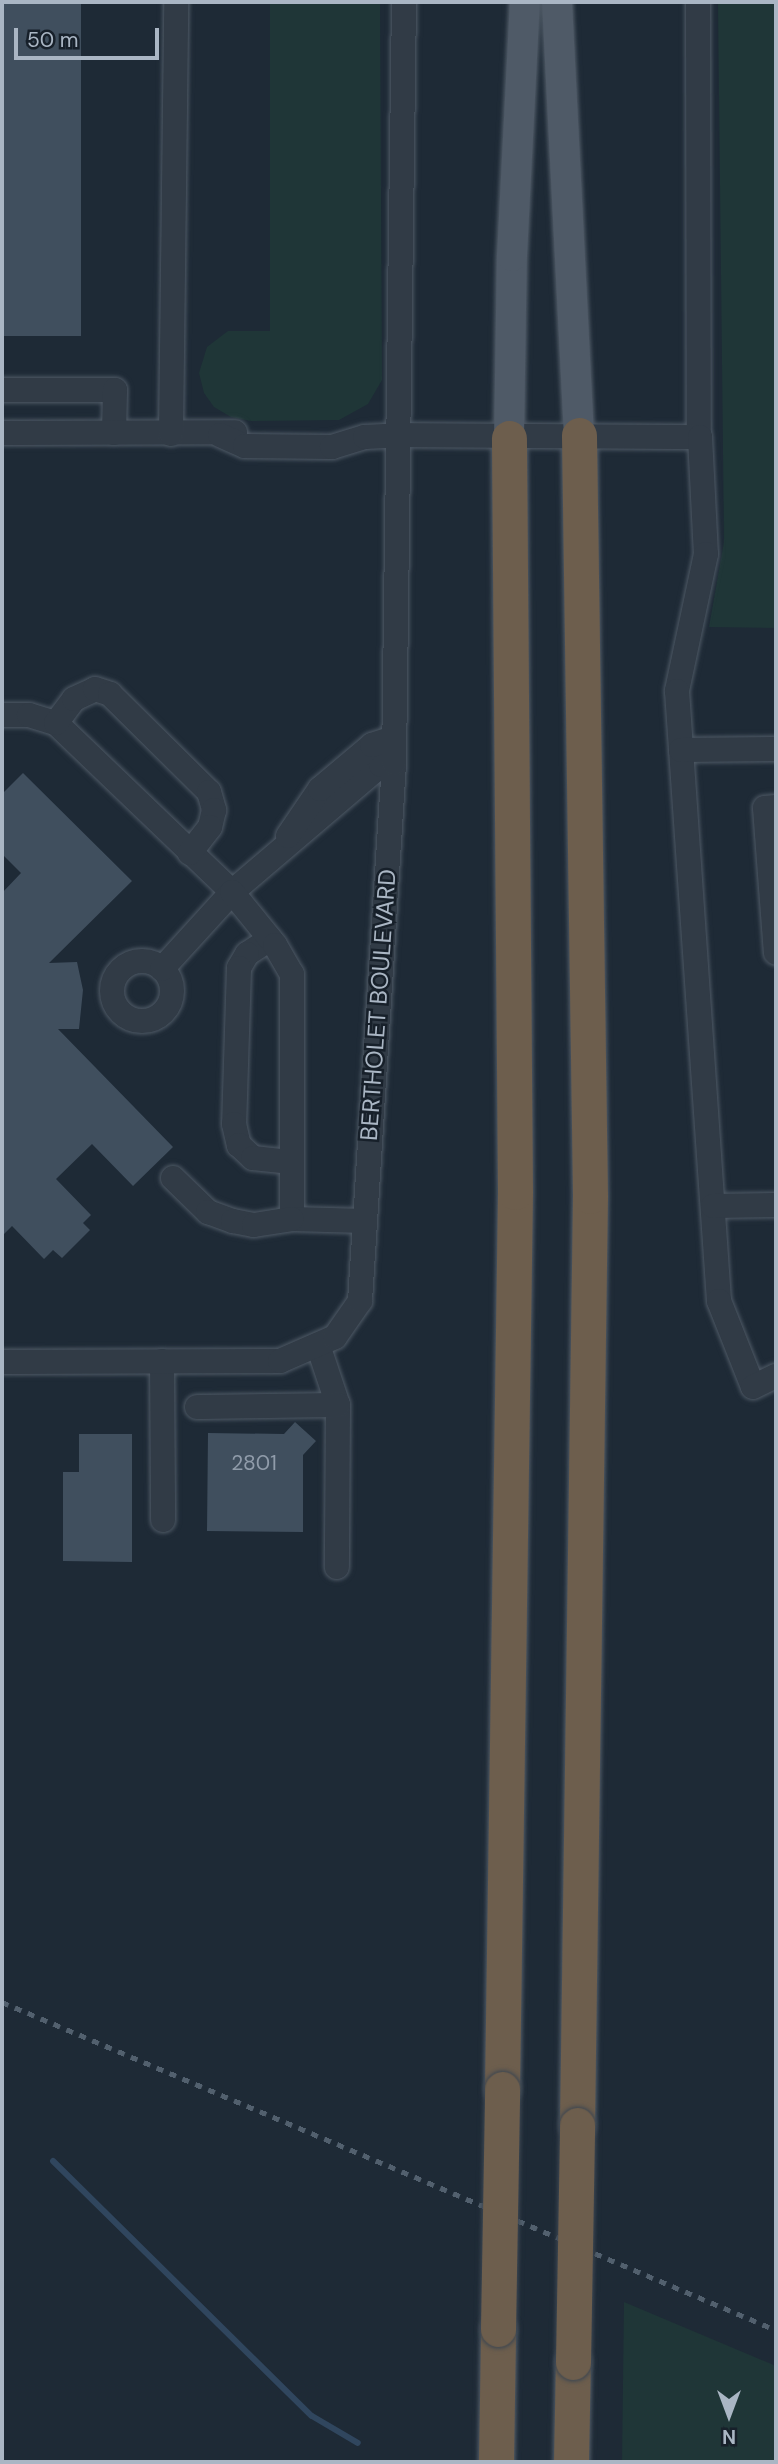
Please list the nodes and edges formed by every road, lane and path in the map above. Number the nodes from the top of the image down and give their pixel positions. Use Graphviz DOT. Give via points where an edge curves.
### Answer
graph roads {
  1 [pos="176,2"];
  2 [pos="404,2"];
  3 [pos="525,2"];
  4 [pos="557,2"];
  5 [pos="698,2"];
  6 [pos="2,390"];
  7 [pos="2,433"];
  8 [pos="114,433"];
  9 [pos="171,434"];
  10 [pos="401,435"];
  11 [pos="579,435"];
  12 [pos="699,437"];
  13 [pos="509,438"];
  14 [pos="2,715"];
  15 [pos="56,723"];
  16 [pos="394,738"];
  17 [pos="776,749"];
  18 [pos="681,750"];
  19 [pos="394,764"];
  20 [pos="776,807"];
  21 [pos="190,853"];
  22 [pos="275,854"];
  23 [pos="232,892"];
  24 [pos="270,939"];
  25 [pos="776,953"];
  26 [pos="162,969"];
  27 [pos="292,1162"];
  28 [pos="173,1178"];
  29 [pos="776,1205"];
  30 [pos="713,1206"];
  31 [pos="292,1219"];
  32 [pos="365,1221"];
  33 [pos="318,1345"];
  34 [pos="162,1361"];
  35 [pos="2,1362"];
  36 [pos="776,1376"];
  37 [pos="338,1405"];
  38 [pos="197,1407"];
  39 [pos="163,1520"];
  40 [pos="337,1567"];
  41 [pos="496,2462"];
  42 [pos="571,2462"];
  1 -- 9 [label="street"];
  2 -- 10 [label="street, BERTHOLET BOULEVARD"];
  3 -- 13 [label="main road" via="512,256"];
  4 -- 11 [label="main road"];
  5 -- 12 [label="street"];
  6 -- 8 [label="street" via="115,390"];
  7 -- 8 [label="street"];
  8 -- 9 [label="street"];
  9 -- 10 [label="street" via="220,435 245,446 332,447 365,437"];
  10 -- 13 [label="street"];
  10 -- 16 [label="street, BERTHOLET BOULEVARD"];
  11 -- 12 [label="street"];
  11 -- 13 [label="street"];
  11 -- 42 [label="highway, bridge" via="590,1210"];
  12 -- 18 [label="street" via="706,554 677,691"];
  13 -- 41 [label="highway, bridge" via="515,1192"];
  14 -- 15 [label="street" via="29,715"];
  15 -- 21 [label="street"];
  15 -- 21 [label="street" via="74,699 95,689 110,694 209,792 215,810 210,827"];
  16 -- 19 [label="street, BERTHOLET BOULEVARD"];
  16 -- 22 [label="street" via="372,745 320,789"];
  17 -- 18 [label="street"];
  18 -- 30 [label="street"];
  19 -- 22 [label="street" via="382,765 334,810"];
  19 -- 32 [label="street, BERTHOLET BOULEVARD"];
  20 -- 25 [label="street" via="765,808"];
  21 -- 23 [label="street"];
  22 -- 23 [label="street"];
  23 -- 24 [label="street"];
  23 -- 26 [label="street"];
  24 -- 27 [label="street" via="292,974"];
  24 -- 27 [label="street" via="247,954 239,968 234,1124 239,1146 253,1158"];
  27 -- 31 [label="street"];
  28 -- 31 [label="street" via="208,1212 233,1221 254,1224"];
  29 -- 30 [label="street"];
  30 -- 36 [label="street" via="719,1301 753,1387"];
  31 -- 32 [label="street"];
  32 -- 33 [label="street, BERTHOLET BOULEVARD" via="360,1301 335,1337"];
  33 -- 34 [label="street, BERTHOLET BOULEVARD" via="280,1361"];
  33 -- 37 [label="street"];
  34 -- 35 [label="street, BERTHOLET BOULEVARD"];
  34 -- 39 [label="street"];
  37 -- 38 [label="street"];
  37 -- 40 [label="street"];
}
